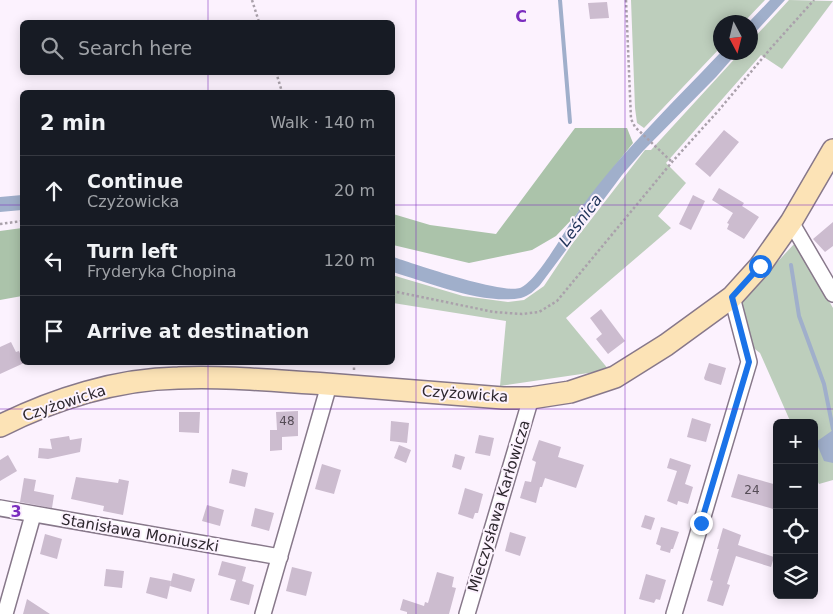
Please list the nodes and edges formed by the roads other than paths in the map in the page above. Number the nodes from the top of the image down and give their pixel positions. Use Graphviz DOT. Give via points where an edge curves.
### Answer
graph roads {
  1 [pos="833,150"];
  2 [pos="791,222"];
  3 [pos="833,294"];
  4 [pos="732,297"];
  5 [pos="329,385"];
  6 [pos="531,398"];
  7 [pos="0,426"];
  8 [pos="0,508"];
  9 [pos="33,514"];
  10 [pos="280,557"];
  11 [pos="5,614"];
  12 [pos="263,614"];
  13 [pos="467,614"];
  14 [pos="674,614"];
  1 -- 2 [label="street, Czyżowicka"];
  2 -- 3 [label="street"];
  2 -- 4 [label="street, Czyżowicka" via="760,266"];
  4 -- 6 [label="street, Czyżowicka" via="615,377 570,392"];
  4 -- 14 [label="street" via="749,362"];
  5 -- 6 [label="street, Czyżowicka"];
  5 -- 7 [label="street, Czyżowicka" via="233,378 176,378 132,383 56,403"];
  5 -- 10 [label="street"];
  6 -- 13 [label="street, Mieczysława Karłowicza"];
  8 -- 9 [label="street, Stanisława Moniuszki"];
  9 -- 10 [label="street, Stanisława Moniuszki"];
  9 -- 11 [label="street"];
  10 -- 12 [label="street"];
}
